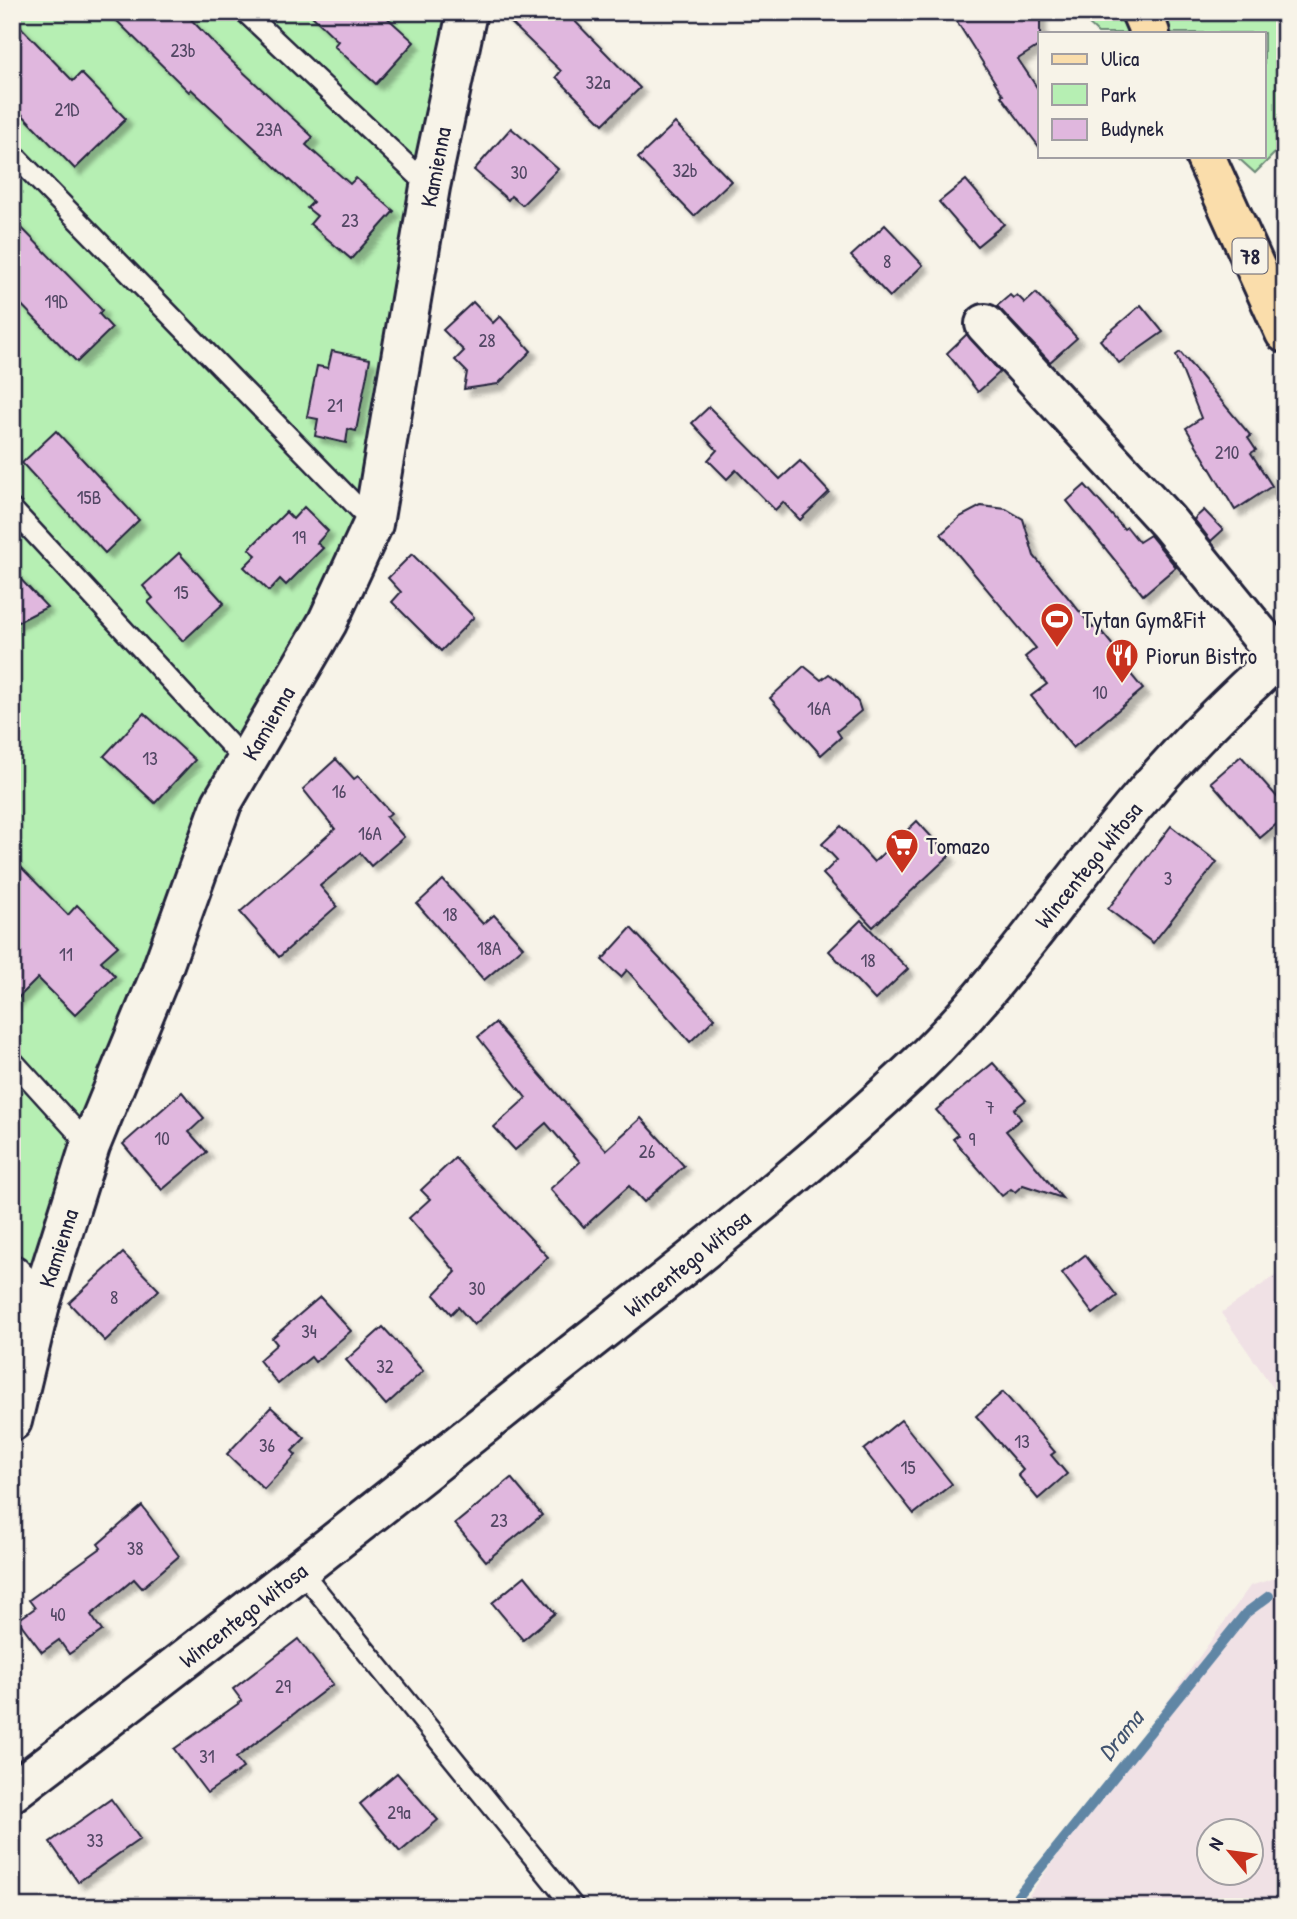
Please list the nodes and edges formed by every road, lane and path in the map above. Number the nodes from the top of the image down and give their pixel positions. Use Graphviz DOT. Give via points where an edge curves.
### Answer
graph roads {
  1 [pos="245,12"];
  2 [pos="467,12"];
  3 [pos="1141,12"];
  4 [pos="1150,32"];
  5 [pos="17,158"];
  6 [pos="1206,158"];
  7 [pos="430,187"];
  8 [pos="985,324"];
  9 [pos="1285,332"];
  10 [pos="12,509"];
  11 [pos="373,524"];
  12 [pos="1282,654"];
  13 [pos="246,762"];
  14 [pos="12,1060"];
  15 [pos="90,1146"];
  16 [pos="12,1275"];
  17 [pos="40,1304"];
  18 [pos="12,1421"];
  19 [pos="300,1571"];
  20 [pos="12,1792"];
  21 [pos="574,1907"];
  1 -- 7 [label="lane"];
  2 -- 7 [label="street, Kamienna"];
  3 -- 4 [label="main road"];
  5 -- 11 [label="lane"];
  6 -- 9 [label="main road, 78"];
  7 -- 11 [label="street, Kamienna"];
  8 -- 12 [label="street"];
  10 -- 13 [label="lane"];
  11 -- 13 [label="street, Kamienna" via="327,623"];
  12 -- 19 [label="street, Wincentego Witosa" via="1182,751 989,988 858,1122"];
  13 -- 15 [label="street, Kamienna" via="222,803 159,978"];
  14 -- 15 [label="lane"];
  15 -- 17 [label="street, Kamienna"];
  16 -- 17 [label="street"];
  17 -- 18 [label="street, Kamienna"];
  19 -- 20 [label="street, Wincentego Witosa"];
  19 -- 21 [label="lane"];
}
